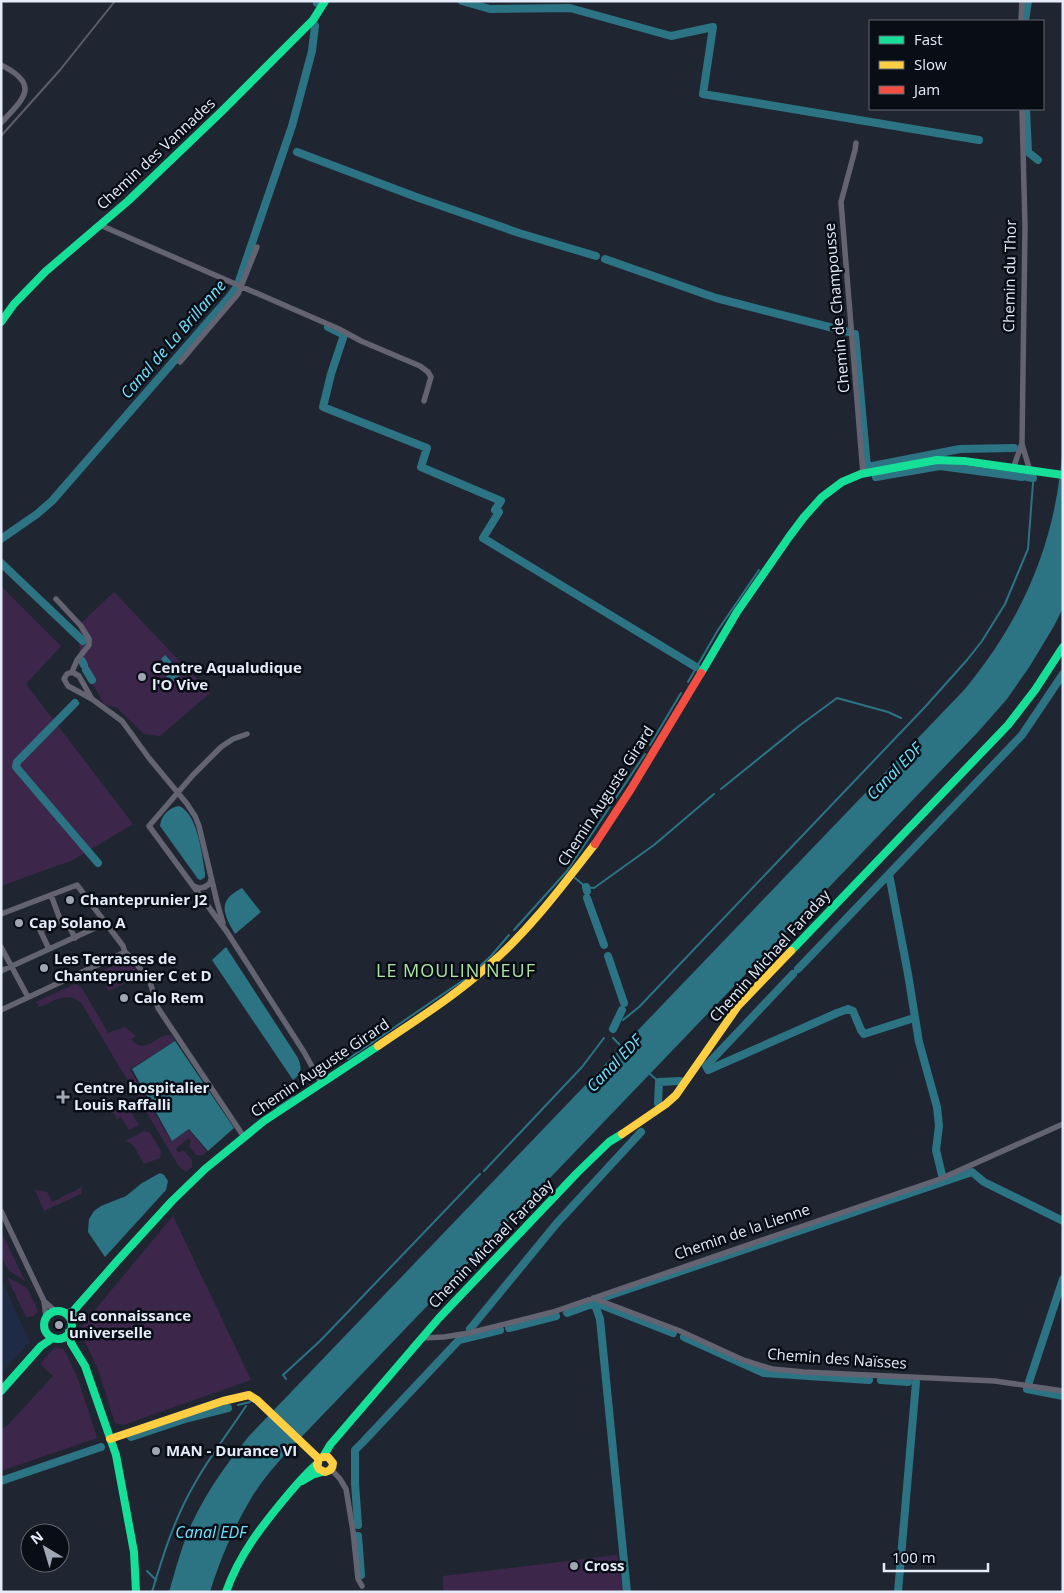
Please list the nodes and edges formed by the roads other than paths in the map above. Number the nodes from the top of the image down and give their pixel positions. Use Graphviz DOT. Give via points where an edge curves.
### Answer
graph roads {
  1 [pos="325,1"];
  2 [pos="1022,1"];
  3 [pos="1021,20"];
  4 [pos="1,65"];
  5 [pos="1022,110"];
  6 [pos="1,123"];
  7 [pos="856,142"];
  8 [pos="100,225"];
  9 [pos="257,247"];
  10 [pos="243,286"];
  11 [pos="1,322"];
  12 [pos="180,362"];
  13 [pos="424,401"];
  14 [pos="1022,443"];
  15 [pos="1013,469"];
  16 [pos="1030,471"];
  17 [pos="863,474"];
  18 [pos="1063,475"];
  19 [pos="56,599"];
  20 [pos="1063,647"];
  21 [pos="72,672"];
  22 [pos="92,699"];
  23 [pos="247,734"];
  24 [pos="178,793"];
  25 [pos="167,805"];
  26 [pos="188,805"];
  27 [pos="211,879"];
  28 [pos="193,885"];
  29 [pos="51,895"];
  30 [pos="1,914"];
  31 [pos="63,921"];
  32 [pos="106,922"];
  33 [pos="227,932"];
  34 [pos="75,938"];
  35 [pos="1,947"];
  36 [pos="49,949"];
  37 [pos="125,952"];
  38 [pos="12,966"];
  39 [pos="1,971"];
  40 [pos="28,997"];
  41 [pos="1,1010"];
  42 [pos="320,1083"];
  43 [pos="1063,1124"];
  44 [pos="244,1137"];
  45 [pos="1,1211"];
  46 [pos="593,1298"];
  47 [pos="44,1301"];
  48 [pos="75,1309"];
  49 [pos="55,1311"];
  50 [pos="64,1313"];
  51 [pos="46,1317"];
  52 [pos="71,1320"];
  53 [pos="45,1331"];
  54 [pos="70,1332"];
  55 [pos="56,1338"];
  56 [pos="421,1338"];
  57 [pos="71,1343"];
  58 [pos="41,1346"];
  59 [pos="1,1391"];
  60 [pos="1063,1391"];
  61 [pos="347,1426"];
  62 [pos="110,1439"];
  63 [pos="320,1460"];
  64 [pos="332,1460"];
  65 [pos="331,1469"];
  66 [pos="322,1472"];
  67 [pos="288,1494"];
  68 [pos="362,1586"];
  69 [pos="136,1592"];
  70 [pos="226,1592"];
  1 -- 8 [label="street, Chemin des Vannades" via="313,20 200,133"];
  2 -- 3 [label="street"];
  4 -- 6 [label="street" via="19,75 24,82 20,102"];
  5 -- 14 [label="street, Chemin du Thor" via="1025,227"];
  7 -- 17 [label="street, Chemin de Champousse" via="841,202"];
  8 -- 10 [label="street"];
  8 -- 11 [label="street, Chemin des Vannades" via="29,287"];
  9 -- 10 [label="street"];
  10 -- 12 [label="street"];
  10 -- 13 [label="street" via="424,368 431,380"];
  14 -- 15 [label="street, Chemin du Thor"];
  14 -- 16 [label="street, Chemin du Thor"];
  15 -- 16 [label="street"];
  15 -- 17 [label="street, Chemin Auguste Girard" via="937,460"];
  16 -- 18 [label="street"];
  17 -- 42 [label="street, Chemin Auguste Girard" via="842,482 822,497 789,537 737,612 601,835 539,913 491,964 461,989"];
  19 -- 21 [label="street" via="84,629 89,639 89,645"];
  20 -- 56 [label="street, Chemin Michael Faraday" via="1008,725 738,1006 676,1095 601,1150"];
  21 -- 22 [label="street" via="79,676"];
  21 -- 22 [label="street" via="65,676 66,683"];
  22 -- 24 [label="street" via="122,721"];
  23 -- 24 [label="street" via="221,747"];
  24 -- 25 [label="street"];
  24 -- 26 [label="street"];
  25 -- 26 [label="street" via="179,800"];
  25 -- 28 [label="street" via="150,826"];
  26 -- 27 [label="street" via="199,826"];
  27 -- 28 [label="street" via="210,884 201,888"];
  27 -- 33 [label="street"];
  28 -- 33 [label="street"];
  29 -- 30 [label="street"];
  29 -- 32 [label="street" via="78,885"];
  29 -- 36 [label="street" via="61,922 40,930"];
  31 -- 34 [label="street" via="66,920"];
  32 -- 34 [label="street"];
  32 -- 37 [label="street"];
  33 -- 42 [label="street" via="304,1052"];
  34 -- 36 [label="street"];
  35 -- 38 [label="street"];
  36 -- 38 [label="street"];
  37 -- 40 [label="street"];
  37 -- 44 [label="street" via="130,954 150,982 158,1008"];
  38 -- 39 [label="street"];
  38 -- 40 [label="street"];
  40 -- 41 [label="street"];
  42 -- 44 [label="street, Chemin Auguste Girard"];
  43 -- 46 [label="street, Chemin de la Lienne" via="940,1179"];
  44 -- 48 [label="street, Chemin Auguste Girard" via="186,1186"];
  45 -- 47 [label="street"];
  46 -- 56 [label="street, Chemin de la Lienne" via="499,1326 444,1337"];
  46 -- 60 [label="street, Chemin des Naïsses" via="772,1369 995,1381"];
  47 -- 49 [label="street"];
  47 -- 51 [label="street"];
  48 -- 50 [label="street, Chemin Auguste Girard"];
  48 -- 52 [label="street, Chemin Auguste Girard"];
  49 -- 50 [label="street"];
  49 -- 51 [label="street"];
  50 -- 52 [label="street"];
  51 -- 53 [label="street"];
  52 -- 54 [label="street"];
  53 -- 55 [label="street"];
  53 -- 58 [label="street"];
  54 -- 55 [label="street"];
  54 -- 57 [label="street"];
  55 -- 57 [label="street"];
  55 -- 58 [label="street"];
  56 -- 61 [label="street, Chemin Michael Faraday"];
  57 -- 62 [label="street" via="85,1366"];
  58 -- 59 [label="street"];
  61 -- 63 [label="street, Chemin Michael Faraday"];
  61 -- 64 [label="street, Chemin Michael Faraday"];
  62 -- 63 [label="street" via="247,1395 257,1400"];
  62 -- 69 [label="street" via="121,1475 133,1542"];
  63 -- 64 [label="street" via="328,1457"];
  63 -- 66 [label="street" via="318,1467"];
  63 -- 67 [label="street, Chemin Michael Faraday"];
  64 -- 65 [label="street"];
  65 -- 66 [label="street"];
  65 -- 68 [label="street" via="346,1489 357,1574"];
  66 -- 67 [label="street" via="308,1477"];
  67 -- 70 [label="street" via="246,1546"];
}
